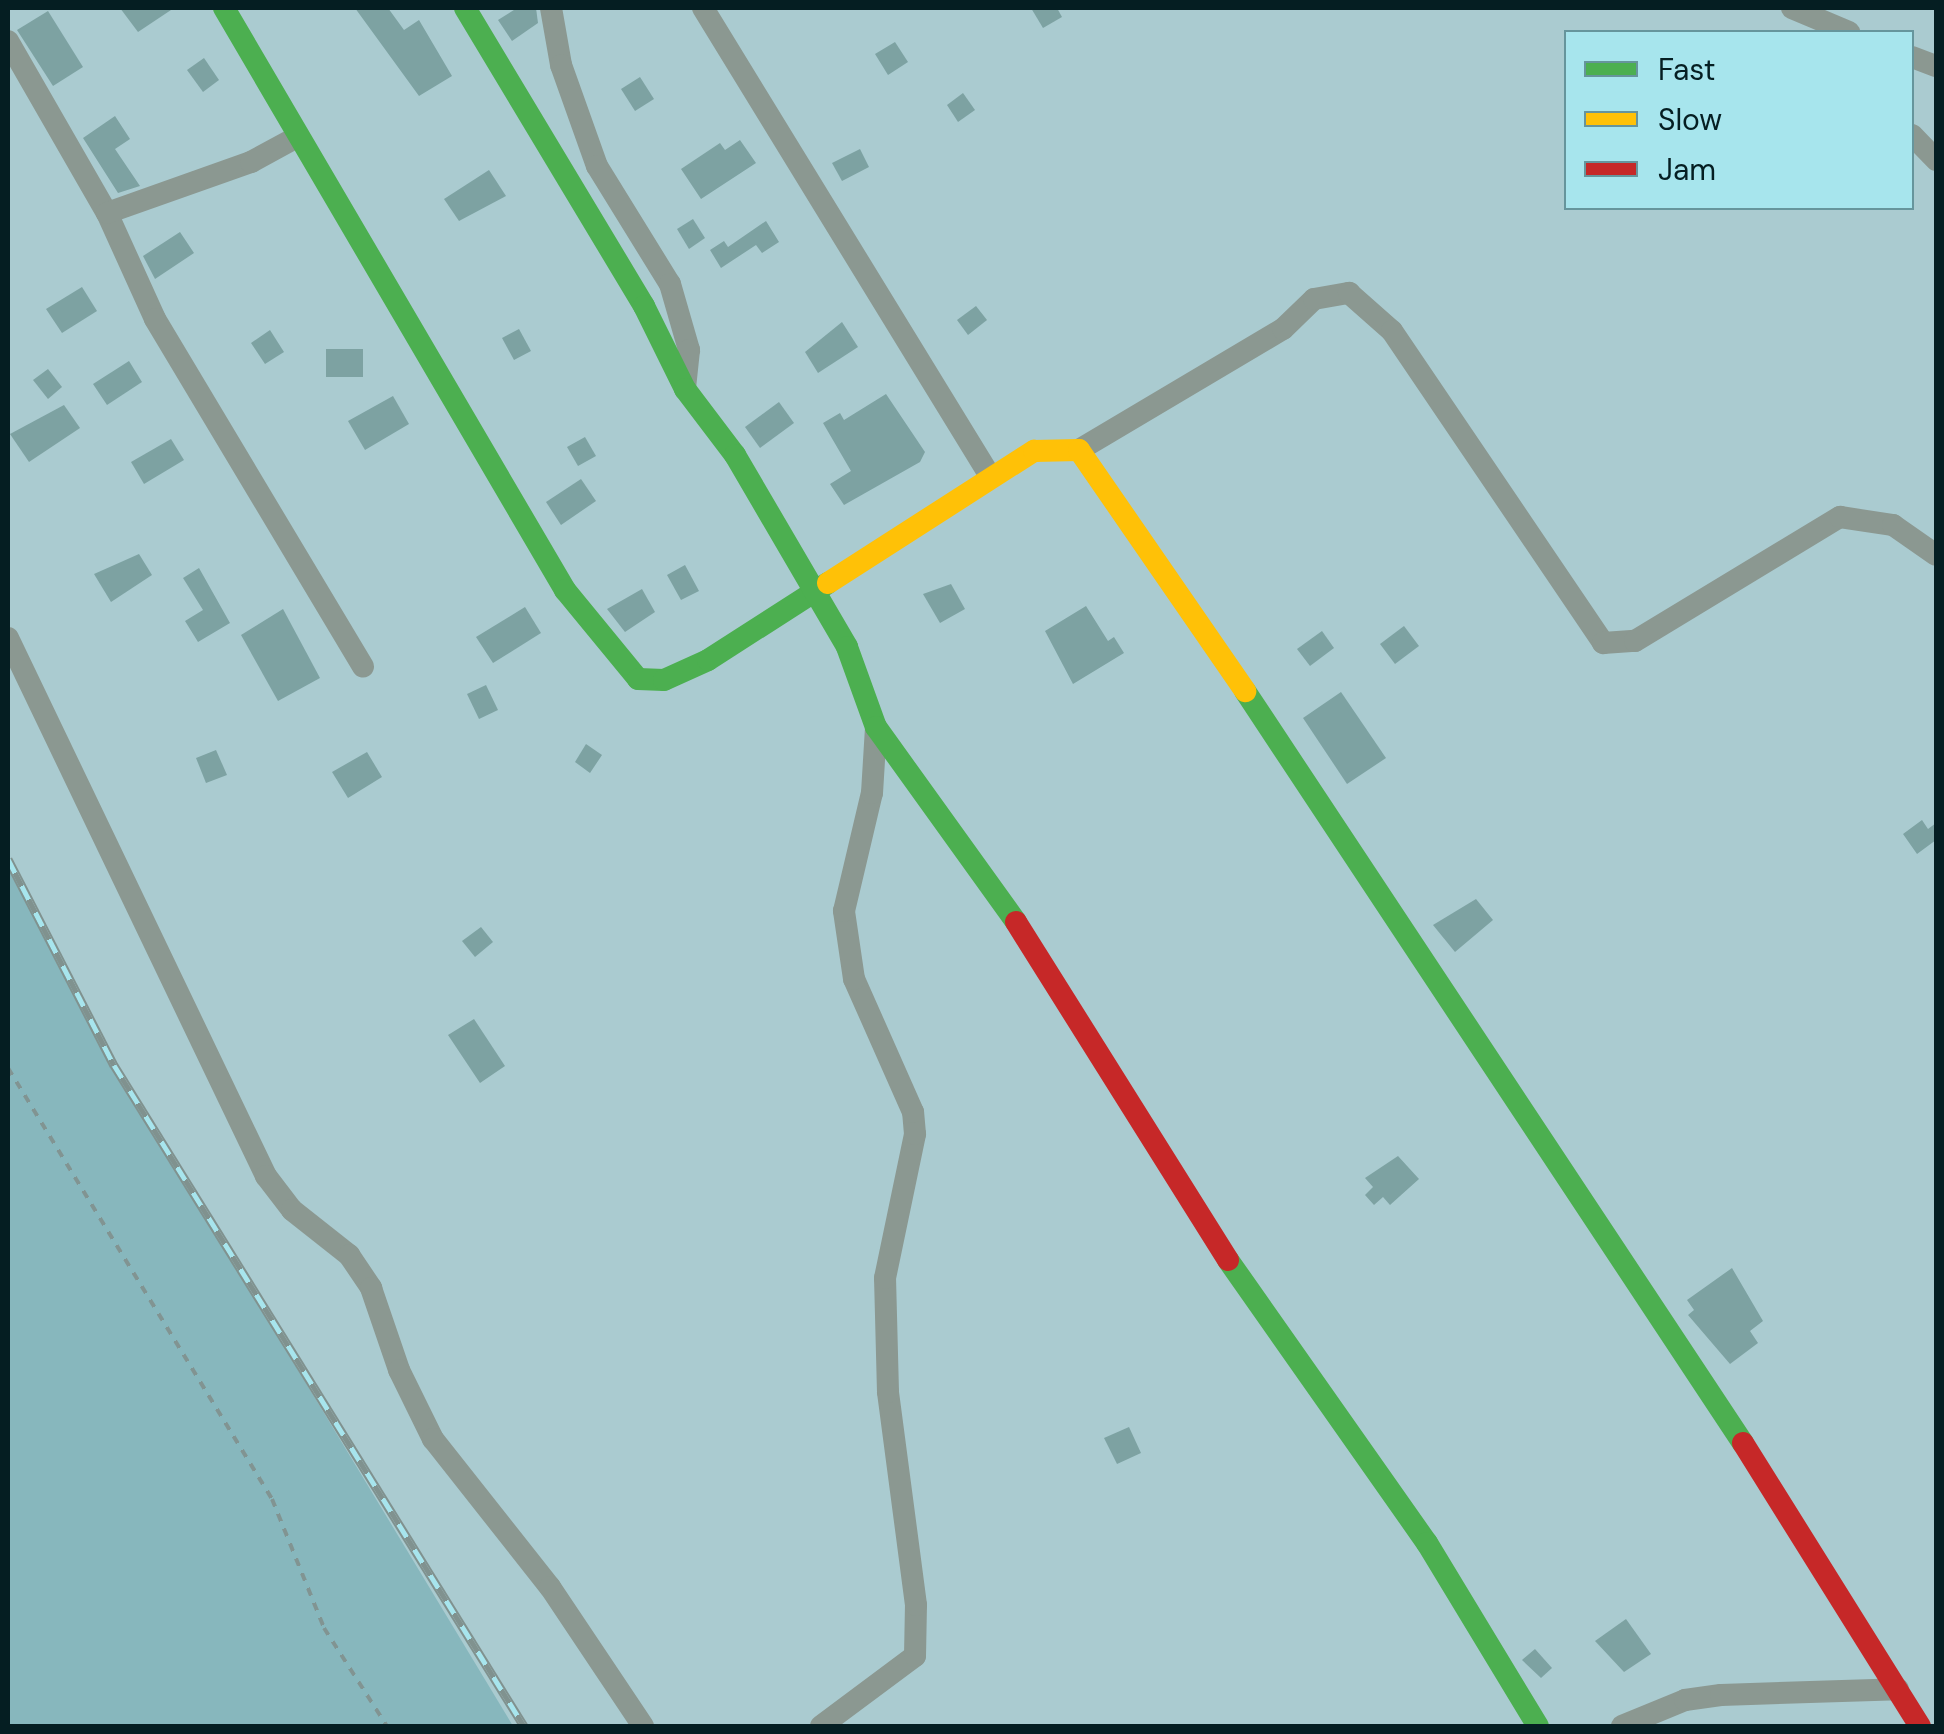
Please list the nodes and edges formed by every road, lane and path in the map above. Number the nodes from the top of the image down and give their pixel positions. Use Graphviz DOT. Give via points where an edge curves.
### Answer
graph roads {
  1 [pos="224,8"];
  2 [pos="464,8"];
  3 [pos="551,8"];
  4 [pos="703,8"];
  5 [pos="1792,8"];
  6 [pos="1828,28"];
  7 [pos="8,41"];
  8 [pos="1914,137"];
  9 [pos="296,138"];
  10 [pos="1936,160"];
  11 [pos="107,214"];
  12 [pos="685,388"];
  13 [pos="1078,450"];
  14 [pos="990,476"];
  15 [pos="1936,555"];
  16 [pos="813,591"];
  17 [pos="8,638"];
  18 [pos="364,666"];
  19 [pos="876,726"];
  20 [pos="8,1068"];
  21 [pos="1898,1689"];
  22 [pos="387,1726"];
  23 [pos="642,1726"];
  24 [pos="821,1726"];
  25 [pos="1538,1726"];
  26 [pos="1622,1726"];
  27 [pos="1920,1726"];
  1 -- 9 [label="street"];
  2 -- 12 [label="street" via="644,306"];
  3 -- 12 [label="street" via="561,65 597,166 670,284 689,350"];
  4 -- 14 [label="street"];
  5 -- 6 [label="street"];
  7 -- 11 [label="street"];
  8 -- 10 [label="street"];
  9 -- 11 [label="street" via="250,162"];
  9 -- 16 [label="street" via="374,255 566,590 638,679 664,680 708,660"];
  11 -- 18 [label="street" via="155,320"];
  12 -- 16 [label="street" via="735,455"];
  13 -- 14 [label="street" via="1034,451"];
  13 -- 15 [label="street" via="1283,329 1314,300 1349,293 1392,331 1603,642 1635,641 1840,517 1893,524"];
  13 -- 21 [label="street" via="1192,610 1384,910 1801,1530"];
  14 -- 16 [label="street"];
  16 -- 19 [label="street" via="847,647"];
  17 -- 23 [label="street" via="266,1176 292,1210 349,1254 371,1288 399,1370 433,1439 550,1587"];
  19 -- 24 [label="street" via="872,793 844,911 854,979 913,1112 915,1134 886,1278 888,1392 916,1605 915,1656"];
  19 -- 25 [label="street" via="1000,898 1232,1267 1427,1544"];
  20 -- 22 [label="path" via="272,1499 324,1628"];
  21 -- 26 [label="street" via="1685,1700"];
  21 -- 27 [label="street"];
}
